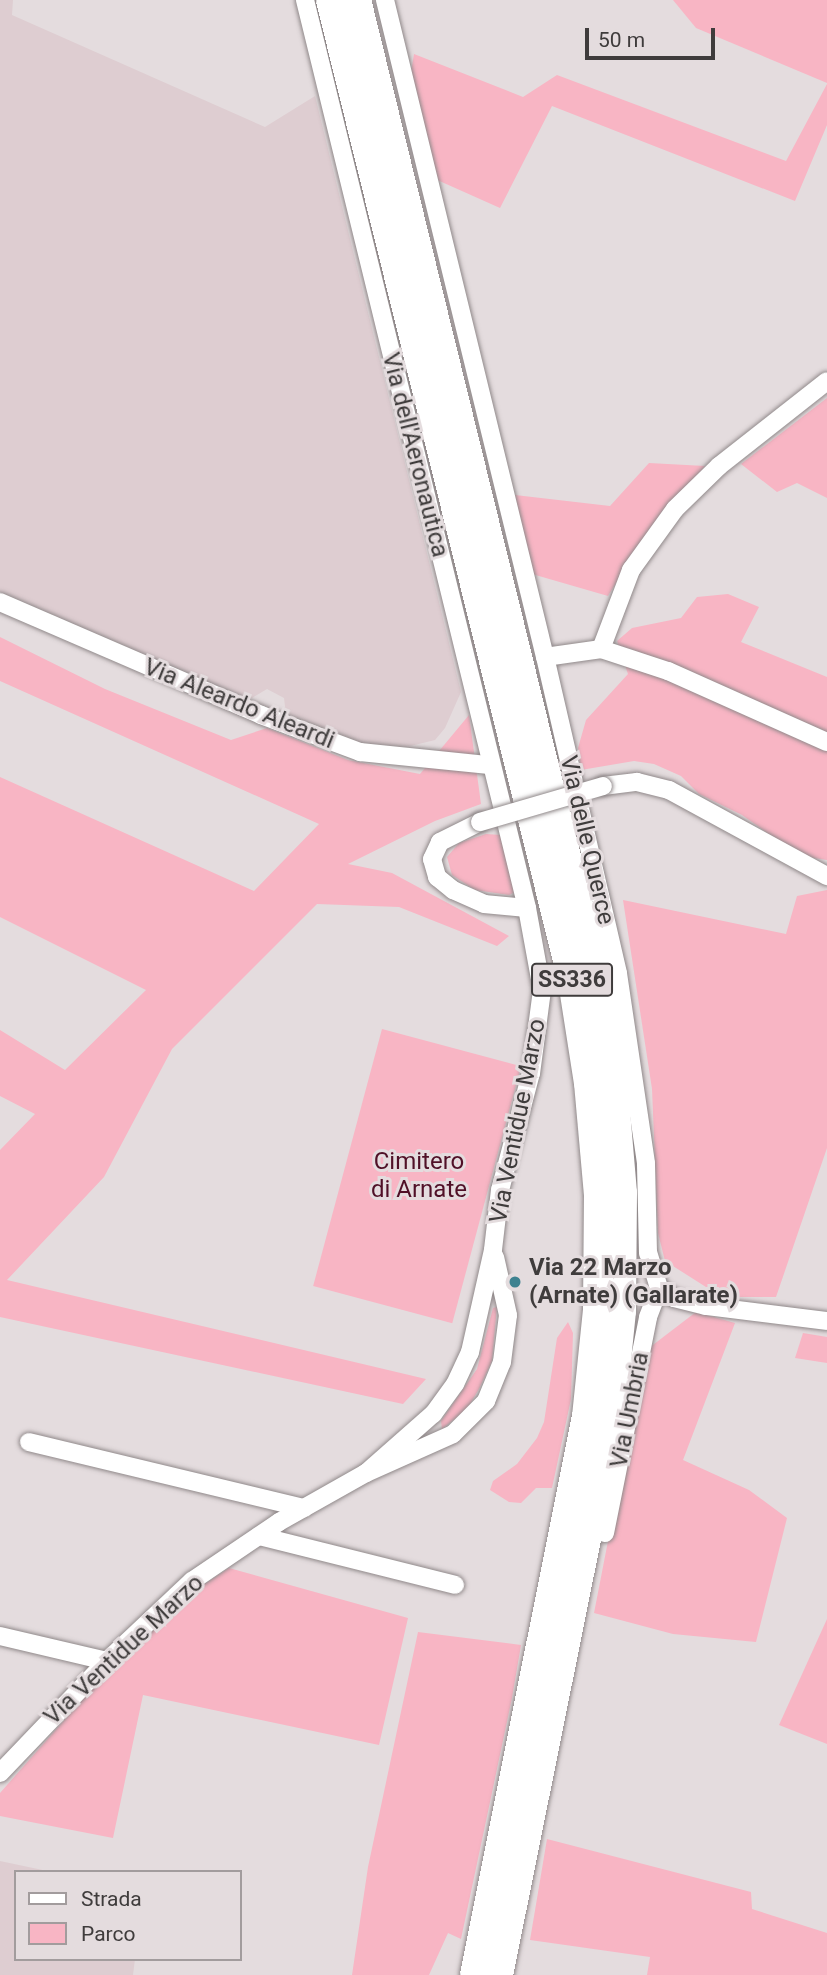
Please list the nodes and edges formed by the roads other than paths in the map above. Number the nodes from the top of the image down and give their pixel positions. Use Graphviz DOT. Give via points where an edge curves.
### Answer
graph roads {
  1 [pos="305,0"];
  2 [pos="331,0"];
  3 [pos="355,0"];
  4 [pos="385,0"];
  5 [pos="827,381"];
  6 [pos="0,602"];
  7 [pos="601,649"];
  8 [pos="545,657"];
  9 [pos="827,742"];
  10 [pos="489,765"];
  11 [pos="827,876"];
  12 [pos="527,908"];
  13 [pos="494,1250"];
  14 [pos="659,1288"];
  15 [pos="827,1321"];
  16 [pos="29,1442"];
  17 [pos="366,1473"];
  18 [pos="304,1508"];
  19 [pos="605,1533"];
  20 [pos="258,1536"];
  21 [pos="455,1585"];
  22 [pos="0,1636"];
  23 [pos="107,1661"];
  24 [pos="0,1773"];
  25 [pos="475,1975"];
  26 [pos="499,1975"];
  1 -- 10 [label="street, Via dell'Aeronautica"];
  2 -- 25 [label="highway, SS336" via="573,981 589,1083 599,1195 598,1310 587,1416"];
  3 -- 26 [label="highway, SS336" via="595,975 612,1076 622,1193 621,1311 610,1420"];
  4 -- 8 [label="street, Via delle Querce"];
  5 -- 7 [label="street" via="719,466 675,509 631,570"];
  6 -- 10 [label="street, Via Aleardo Aleardi" via="261,715 360,752"];
  7 -- 8 [label="street"];
  7 -- 9 [label="street" via="668,671"];
  8 -- 14 [label="street, Via delle Querce" via="618,973 646,1163 648,1253"];
  10 -- 12 [label="street, Via dell'Aeronautica"];
  11 -- 12 [label="street, bridge" via="669,790 637,782 603,786 480,822 440,842 432,859 437,877 453,890 484,904"];
  12 -- 13 [label="street, Via Ventidue Marzo" via="542,990 531,1073 500,1190"];
  13 -- 17 [label="street, Via Ventidue Marzo" via="470,1352 455,1384 433,1414"];
  13 -- 17 [label="street, Via Ventidue Marzo" via="508,1315 502,1362 486,1401 453,1434"];
  14 -- 15 [label="street" via="674,1298 706,1306"];
  14 -- 19 [label="street, Via Umbria" via="648,1317"];
  16 -- 18 [label="street"];
  17 -- 18 [label="street, Via Ventidue Marzo"];
  18 -- 20 [label="street, Via Ventidue Marzo"];
  20 -- 21 [label="street"];
  20 -- 23 [label="street, Via Ventidue Marzo" via="192,1581"];
  22 -- 23 [label="street"];
  23 -- 24 [label="street, Via Ventidue Marzo"];
}
